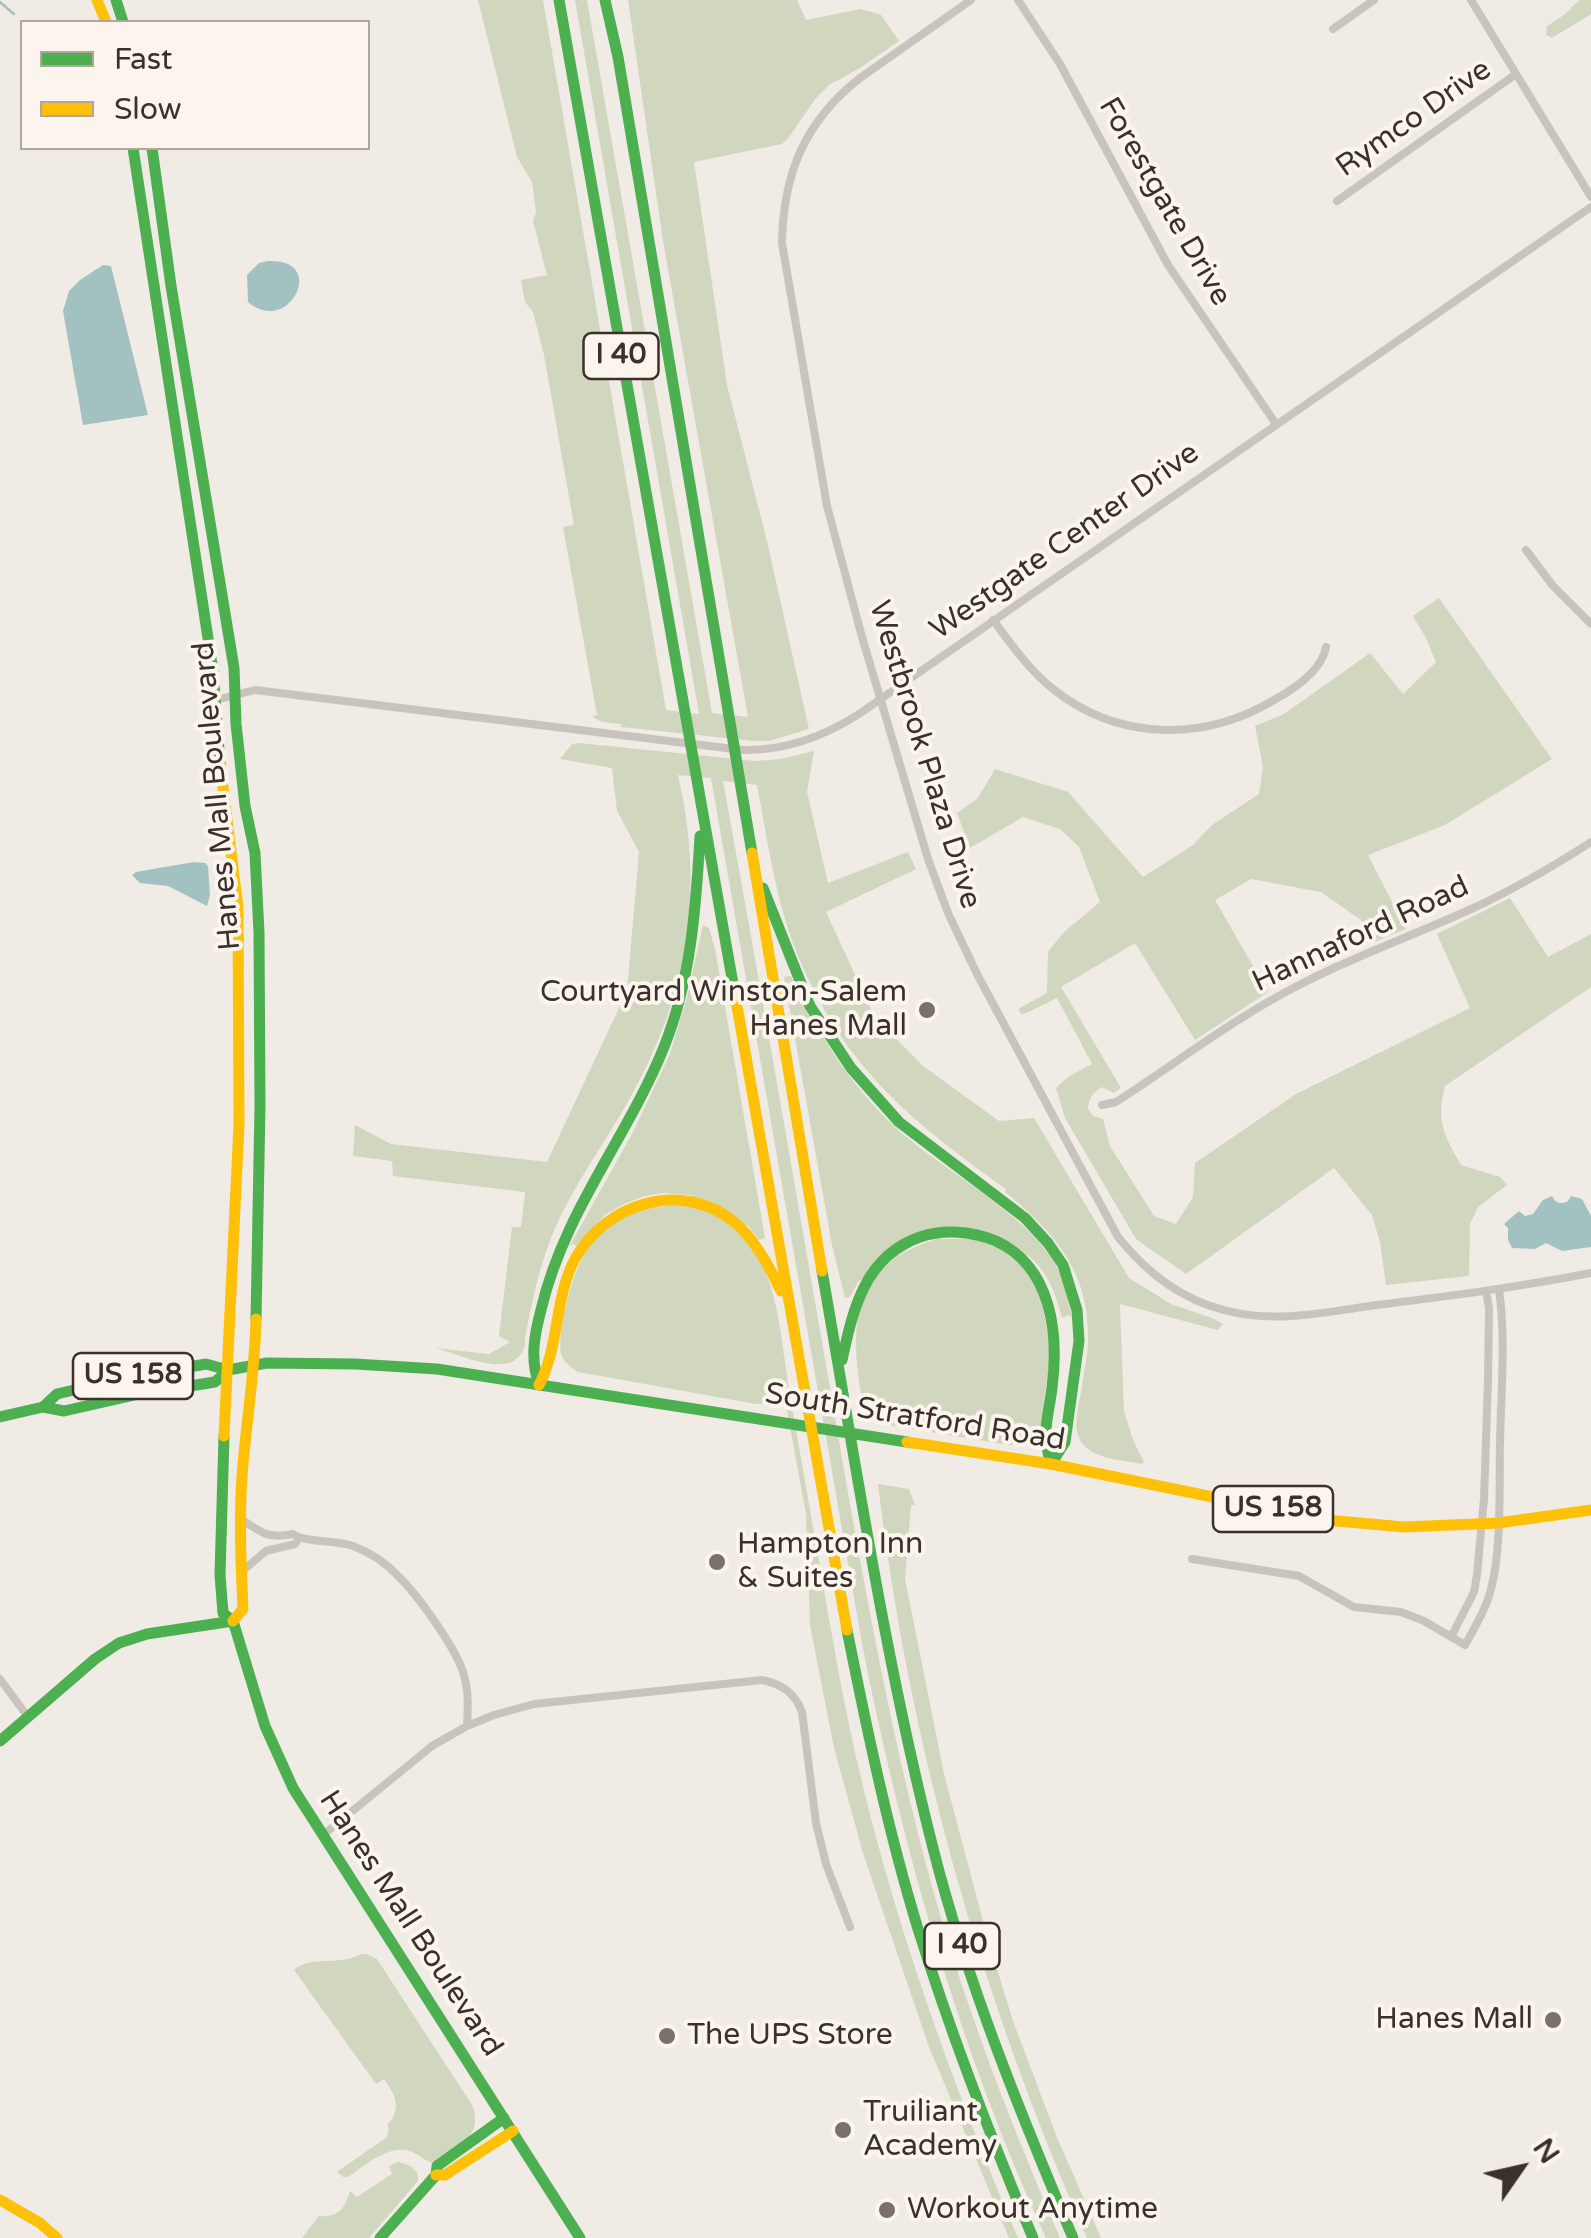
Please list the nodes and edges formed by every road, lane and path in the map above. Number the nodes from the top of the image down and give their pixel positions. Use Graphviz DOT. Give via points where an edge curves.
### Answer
graph roads {
  1 [pos="559,0"];
  2 [pos="605,0"];
  3 [pos="614,0"];
  4 [pos="971,0"];
  5 [pos="1018,0"];
  6 [pos="1374,0"];
  7 [pos="1471,0"];
  8 [pos="1333,29"];
  9 [pos="618,57"];
  10 [pos="1516,74"];
  11 [pos="133,150"];
  12 [pos="152,150"];
  13 [pos="1591,197"];
  14 [pos="1337,201"];
  15 [pos="1591,207"];
  16 [pos="1276,424"];
  17 [pos="1526,550"];
  18 [pos="993,620"];
  19 [pos="1591,624"];
  20 [pos="1326,647"];
  21 [pos="236,694"];
  22 [pos="880,699"];
  23 [pos="216,700"];
  24 [pos="701,812"];
  25 [pos="1591,842"];
  26 [pos="754,864"];
  27 [pos="1102,1105"];
  28 [pos="1591,1272"];
  29 [pos="1492,1290"];
  30 [pos="790,1309"];
  31 [pos="255,1364"];
  32 [pos="228,1370"];
  33 [pos="839,1370"];
  34 [pos="539,1385"];
  35 [pos="43,1407"];
  36 [pos="0,1418"];
  37 [pos="1052,1464"];
  38 [pos="1591,1510"];
  39 [pos="240,1518"];
  40 [pos="1498,1523"];
  41 [pos="1482,1524"];
  42 [pos="299,1538"];
  43 [pos="1192,1559"];
  44 [pos="240,1572"];
  45 [pos="232,1621"];
  46 [pos="1451,1637"];
  47 [pos="0,1678"];
  48 [pos="28,1718"];
  49 [pos="467,1726"];
  50 [pos="0,1741"];
  51 [pos="323,1835"];
  52 [pos="850,1927"];
  53 [pos="504,2118"];
  54 [pos="513,2131"];
  55 [pos="436,2175"];
  56 [pos="0,2200"];
  57 [pos="57,2238"];
  58 [pos="380,2238"];
  59 [pos="580,2238"];
  60 [pos="1033,2238"];
  61 [pos="1073,2238"];
  1 -- 24 [label="main road, I 40"];
  2 -- 9 [label="main road, I 40"];
  3 -- 9 [label="main road"];
  4 -- 22 [label="street, Westbrook Plaza Drive" via="860,78 822,114 793,168 782,213 786,273 827,506"];
  5 -- 16 [label="street, Forestgate Drive" via="1168,264"];
  6 -- 8 [label="street"];
  7 -- 10 [label="street"];
  9 -- 26 [label="main road, I 40"];
  10 -- 13 [label="street"];
  10 -- 14 [label="street, Rymco Drive"];
  11 -- 23 [label="main road, Hanes Mall Boulevard"];
  12 -- 21 [label="main road, Hanes Mall Boulevard"];
  15 -- 16 [label="street, Westgate Center Drive"];
  16 -- 18 [label="street, Westgate Center Drive"];
  17 -- 19 [label="street"];
  18 -- 20 [label="street" via="1037,675 1072,702 1114,722 1154,730 1200,729 1262,708 1310,673"];
  18 -- 22 [label="street, Westgate Center Drive"];
  21 -- 22 [label="street, Westgate Center Drive" via="256,690 754,750 812,739"];
  21 -- 23 [label="street, Westgate Center Drive"];
  21 -- 31 [label="main road, Hanes Mall Boulevard" via="259,932"];
  22 -- 29 [label="street, Westbrook Plaza Drive" via="948,913 1110,1224 1137,1260 1183,1295 1249,1315"];
  23 -- 32 [label="main road, Hanes Mall Boulevard" via="238,934 239,1125"];
  24 -- 30 [label="main road, I 40"];
  24 -- 34 [label="main road" via="690,952 671,1029 563,1235 532,1361"];
  25 -- 27 [label="street, Hannaford Road" via="1490,900 1298,985"];
  26 -- 33 [label="main road, I 40"];
  26 -- 37 [label="main road" via="801,988 845,1060 899,1122 1025,1218 1063,1265 1079,1341 1065,1442"];
  28 -- 29 [label="street, Westbrook Plaza Drive"];
  29 -- 40 [label="street" via="1501,1327"];
  29 -- 41 [label="street"];
  30 -- 34 [label="main road" via="770,1268 731,1219 683,1200 639,1204 603,1223 572,1264 550,1368"];
  30 -- 60 [label="main road, I 40" via="845,1622 905,1882 980,2108"];
  31 -- 32 [label="main road, South Stratford Road / US 158"];
  31 -- 34 [label="main road, South Stratford Road / US 158" via="432,1369"];
  31 -- 39 [label="main road, Hanes Mall Boulevard"];
  32 -- 35 [label="main road, South Stratford Road / US 158" via="215,1382 64,1411"];
  32 -- 35 [label="main road, South Stratford Road / US 158" via="206,1364 120,1378 58,1394"];
  32 -- 45 [label="main road, Hanes Mall Boulevard" via="220,1575 223,1613"];
  33 -- 37 [label="main road" via="856,1297 884,1259 937,1233 991,1239 1026,1263 1051,1308 1055,1354 1044,1438"];
  33 -- 61 [label="main road, I 40" via="896,1686 935,1856 995,2045"];
  34 -- 37 [label="main road, South Stratford Road / US 158"];
  35 -- 36 [label="main road, South Stratford Road / US 158"];
  37 -- 41 [label="main road, South Stratford Road / US 158" via="1326,1520"];
  38 -- 40 [label="main road, South Stratford Road / US 158"];
  39 -- 42 [label="street" via="267,1535"];
  39 -- 44 [label="main road, Hanes Mall Boulevard"];
  40 -- 41 [label="main road, South Stratford Road / US 158"];
  40 -- 46 [label="street" via="1484,1608 1465,1645"];
  41 -- 46 [label="street" via="1474,1592"];
  42 -- 44 [label="street" via="266,1551"];
  42 -- 49 [label="street" via="356,1547 400,1576 454,1650 467,1690"];
  43 -- 46 [label="street" via="1300,1576 1354,1607 1402,1612"];
  44 -- 45 [label="main road, Hanes Mall Boulevard" via="243,1610"];
  45 -- 48 [label="main road" via="119,1643"];
  45 -- 51 [label="main road, Hanes Mall Boulevard" via="283,1769"];
  47 -- 48 [label="street"];
  48 -- 50 [label="main road"];
  49 -- 51 [label="street" via="418,1756"];
  49 -- 52 [label="street" via="534,1704 762,1680 780,1685 802,1712 816,1823"];
  51 -- 53 [label="main road, Hanes Mall Boulevard"];
  53 -- 54 [label="main road, Hanes Mall Boulevard"];
  53 -- 55 [label="main road" via="437,2166"];
  54 -- 55 [label="main road"];
  54 -- 59 [label="main road, Hanes Mall Boulevard"];
  55 -- 58 [label="main road"];
  56 -- 57 [label="main road"];
}
